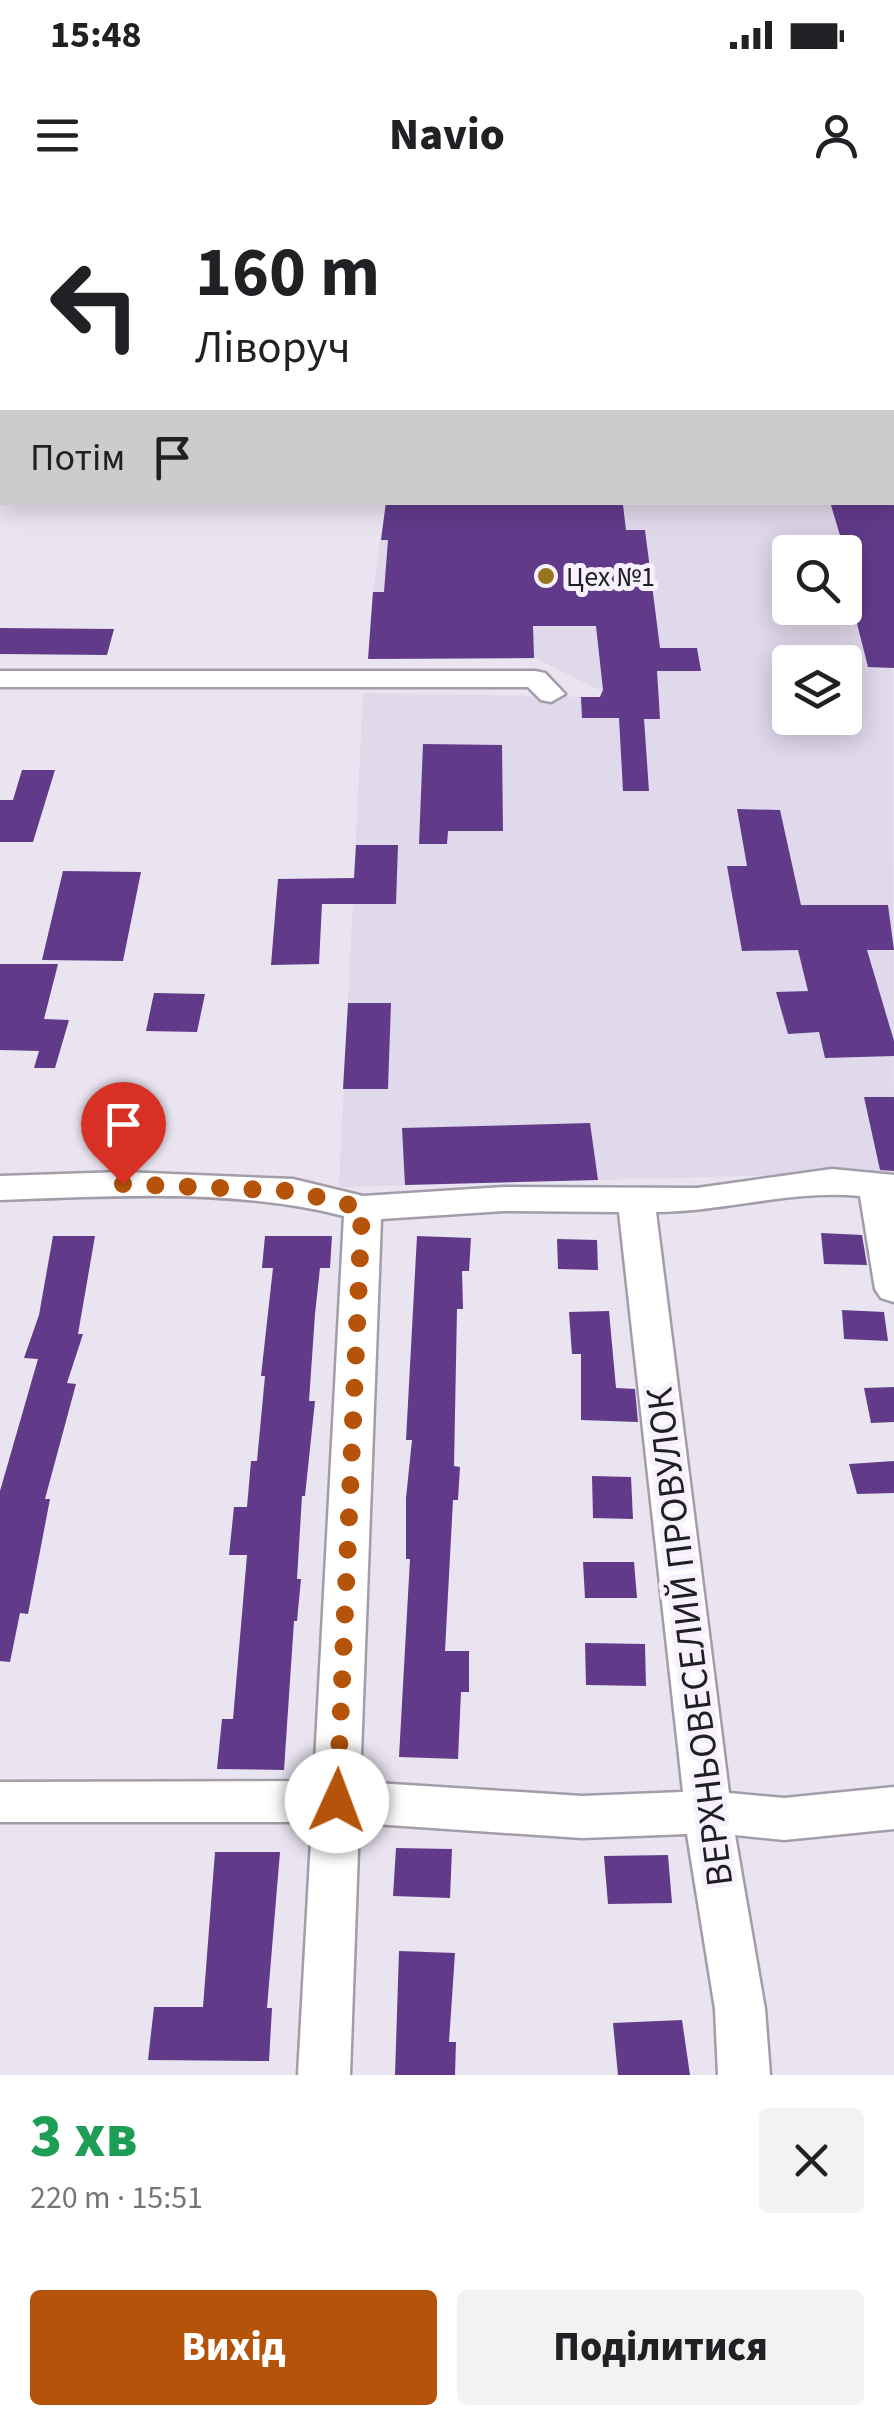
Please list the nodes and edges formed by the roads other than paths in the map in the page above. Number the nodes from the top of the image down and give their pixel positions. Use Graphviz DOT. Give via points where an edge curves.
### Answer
graph roads {
  1 [pos="0,679"];
  2 [pos="552,694"];
  3 [pos="885,1187"];
  4 [pos="0,1188"];
  5 [pos="636,1199"];
  6 [pos="362,1208"];
  7 [pos="894,1289"];
  8 [pos="337,1801"];
  9 [pos="0,1802"];
  10 [pos="894,1808"];
  11 [pos="710,1812"];
  12 [pos="324,2075"];
  13 [pos="744,2075"];
  1 -- 2 [label="street" via="535,678"];
  3 -- 5 [label="street" via="832,1182 698,1200"];
  3 -- 7 [label="street"];
  4 -- 6 [label="street" via="123,1184 294,1191"];
  5 -- 6 [label="street"];
  5 -- 11 [label="street, ВЕРХНЬОВЕСЕЛИЙ ПРОВУЛОК"];
  6 -- 8 [label="street"];
  8 -- 9 [label="street"];
  8 -- 11 [label="street" via="582,1817"];
  8 -- 12 [label="street"];
  10 -- 11 [label="street" via="784,1819"];
  11 -- 13 [label="street, ВЕРХНЬОВЕСЕЛИЙ ПРОВУЛОК"];
}
